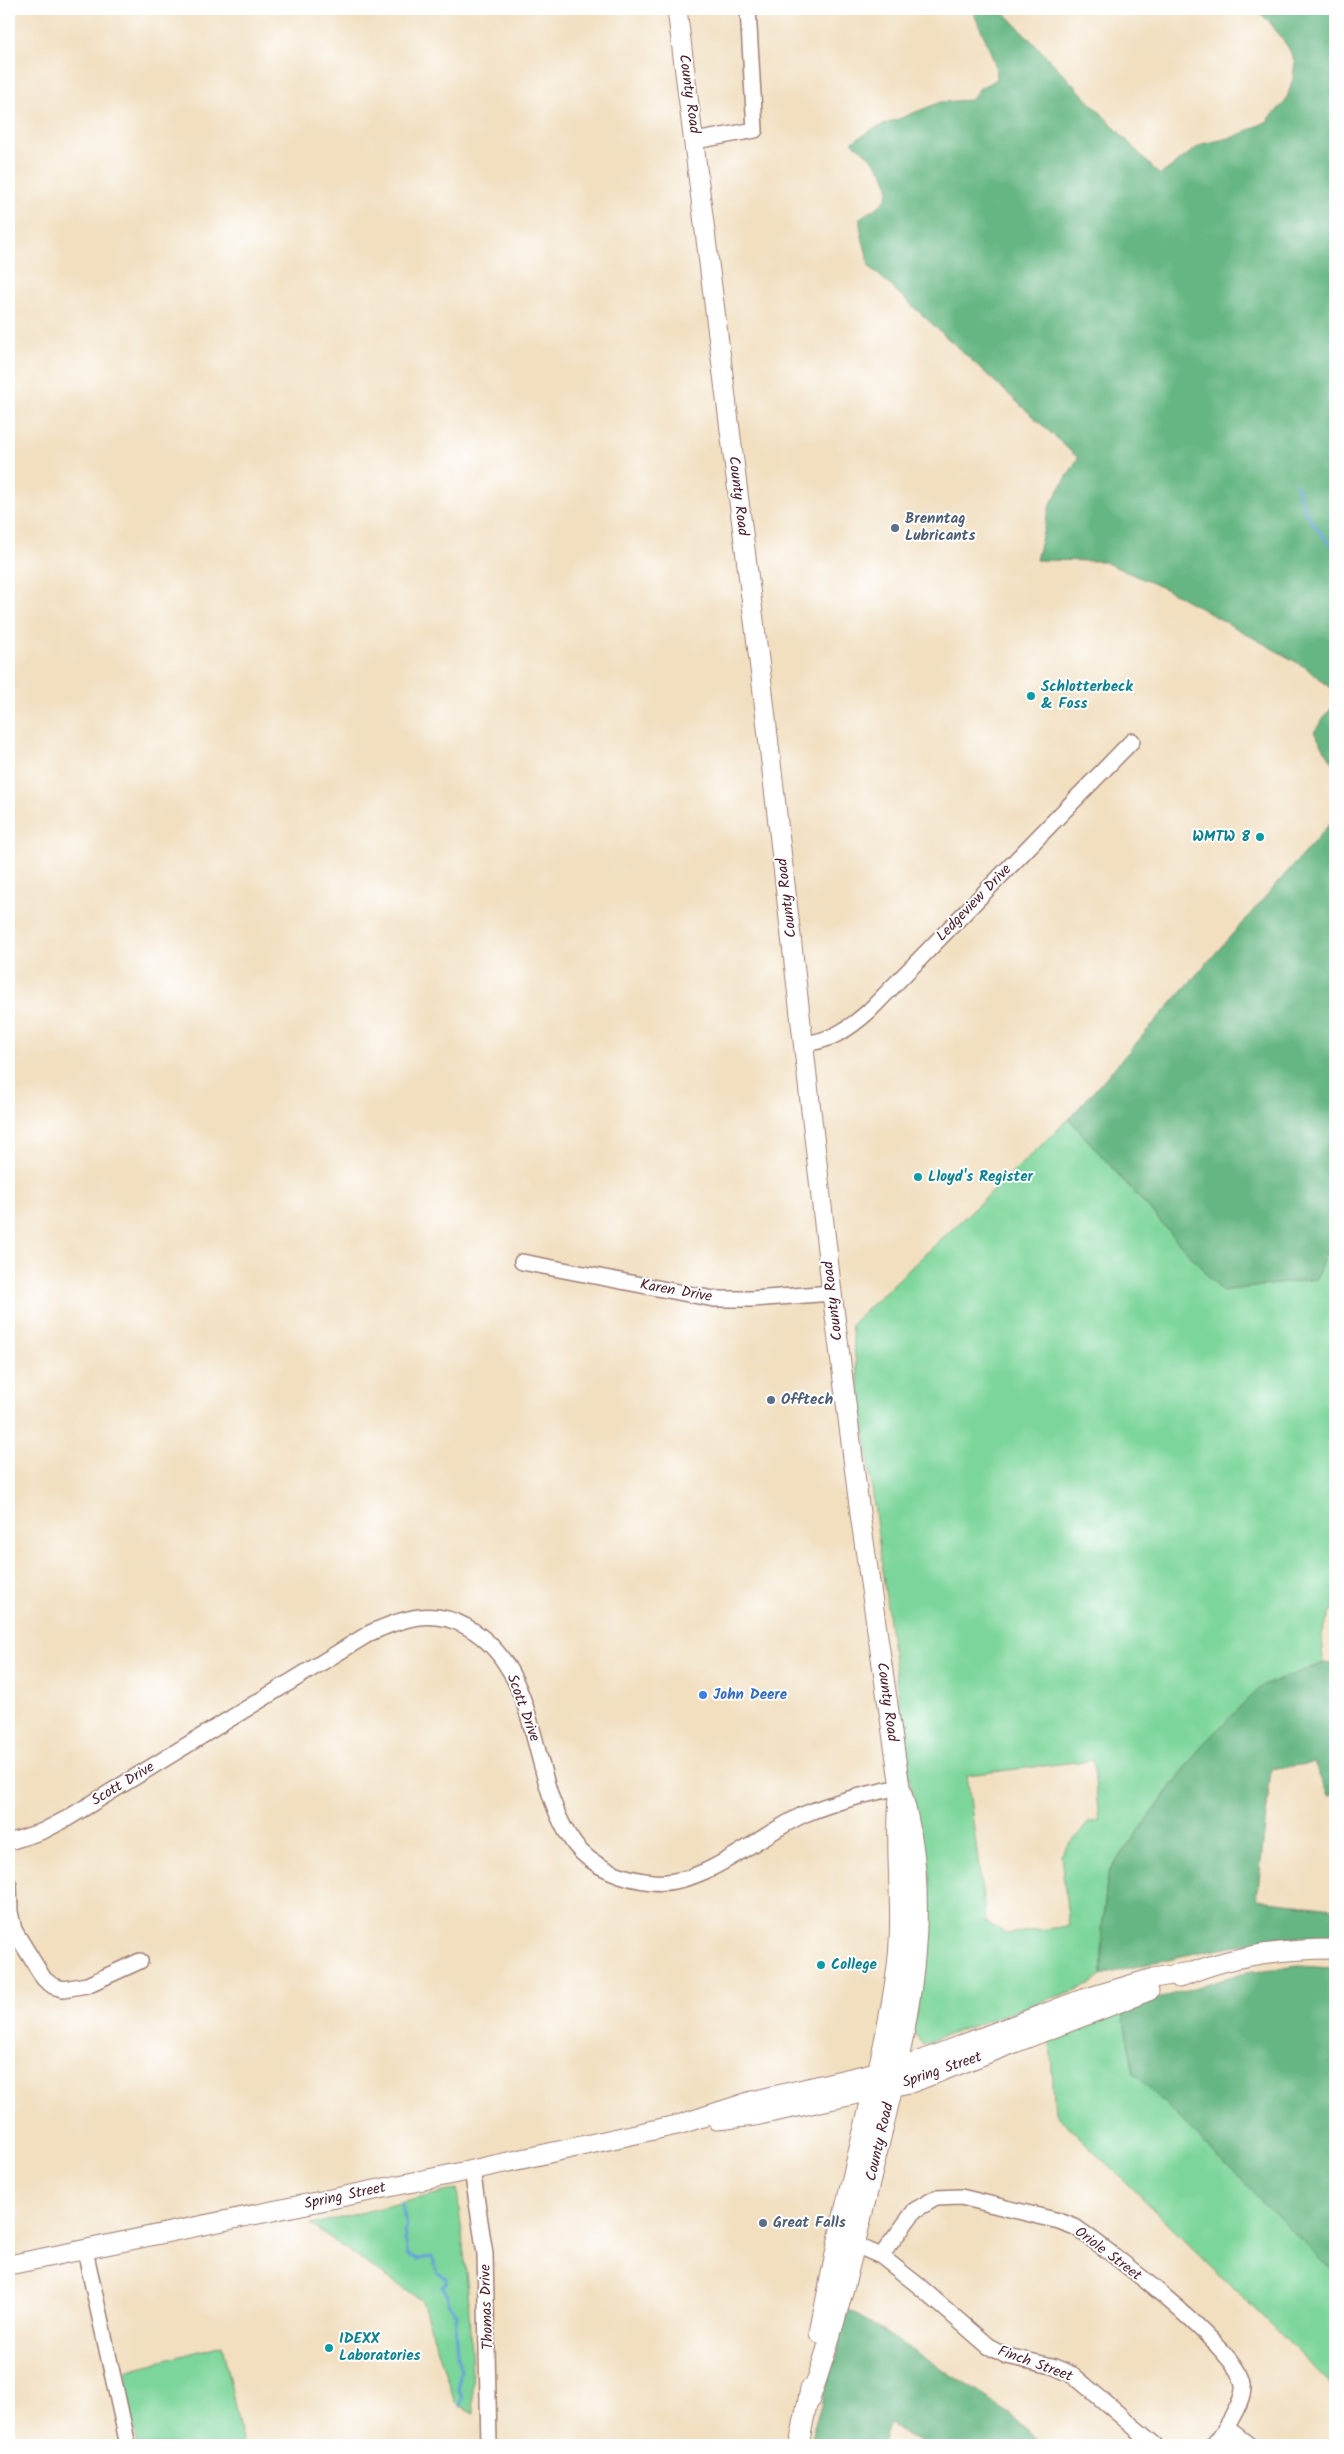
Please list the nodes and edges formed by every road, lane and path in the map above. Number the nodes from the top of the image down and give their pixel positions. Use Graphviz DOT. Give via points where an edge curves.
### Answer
graph roads {
  1 [pos="677,9"];
  2 [pos="748,9"];
  3 [pos="695,141"];
  4 [pos="1132,741"];
  5 [pos="803,1044"];
  6 [pos="522,1262"];
  7 [pos="832,1293"];
  8 [pos="900,1788"];
  9 [pos="9,1842"];
  10 [pos="9,1885"];
  11 [pos="1335,1949"];
  12 [pos="140,1961"];
  13 [pos="1190,1972"];
  14 [pos="896,2067"];
  15 [pos="878,2071"];
  16 [pos="892,2087"];
  17 [pos="873,2091"];
  18 [pos="681,2124"];
  19 [pos="472,2170"];
  20 [pos="846,2241"];
  21 [pos="84,2250"];
  22 [pos="881,2256"];
  23 [pos="9,2265"];
  24 [pos="1226,2427"];
  25 [pos="128,2445"];
  26 [pos="489,2445"];
  27 [pos="799,2445"];
  28 [pos="1155,2445"];
  29 [pos="1213,2445"];
  30 [pos="1249,2445"];
  1 -- 3 [label="main road, County Road"];
  2 -- 3 [label="street" via="755,130"];
  3 -- 5 [label="main road, County Road"];
  4 -- 5 [label="street, Ledgeview Drive" via="869,1011 839,1035"];
  5 -- 7 [label="main road, County Road"];
  6 -- 7 [label="street, Karen Drive" via="714,1298 752,1299"];
  7 -- 8 [label="main road, County Road" via="860,1521"];
  8 -- 9 [label="street, Scott Drive" via="836,1801 803,1815 687,1879 654,1882 619,1876 591,1861 576,1846 561,1822 523,1701 505,1660 484,1636 455,1620 431,1616 399,1620 370,1633 68,1818 43,1831"];
  8 -- 14 [label="main road, County Road" via="910,1821 918,1893 915,1956"];
  8 -- 15 [label="main road, County Road" via="897,1965"];
  10 -- 12 [label="street" via="14,1930 44,1979 53,1986 64,1989 87,1985"];
  11 -- 13 [label="main road, Spring Street" via="1256,1956"];
  13 -- 14 [label="main road, Spring Street" via="1153,1978 1083,1999"];
  13 -- 16 [label="main road, Spring Street" via="1157,1988 914,2082"];
  14 -- 15 [label="main road, Spring Street"];
  14 -- 16 [label="main road, County Road"];
  15 -- 17 [label="main road, County Road"];
  15 -- 18 [label="main road, Spring Street" via="752,2101"];
  16 -- 17 [label="main road, Spring Street"];
  16 -- 20 [label="main road, County Road"];
  17 -- 18 [label="main road, Spring Street" via="755,2116"];
  17 -- 20 [label="main road, County Road"];
  18 -- 19 [label="main road, Spring Street"];
  19 -- 21 [label="main road, Spring Street"];
  19 -- 26 [label="street, Thomas Drive" via="485,2254"];
  20 -- 22 [label="street, Finch Street"];
  20 -- 27 [label="main road, County Road" via="821,2369"];
  21 -- 23 [label="main road, Spring Street"];
  21 -- 25 [label="street"];
  22 -- 24 [label="street, Oriole Street" via="915,2210 936,2198 961,2197 1075,2227 1192,2318 1232,2362 1244,2386"];
  22 -- 28 [label="street, Finch Street" via="988,2346 1007,2356 1052,2366 1073,2375"];
  24 -- 29 [label="street"];
  24 -- 30 [label="street"];
}
